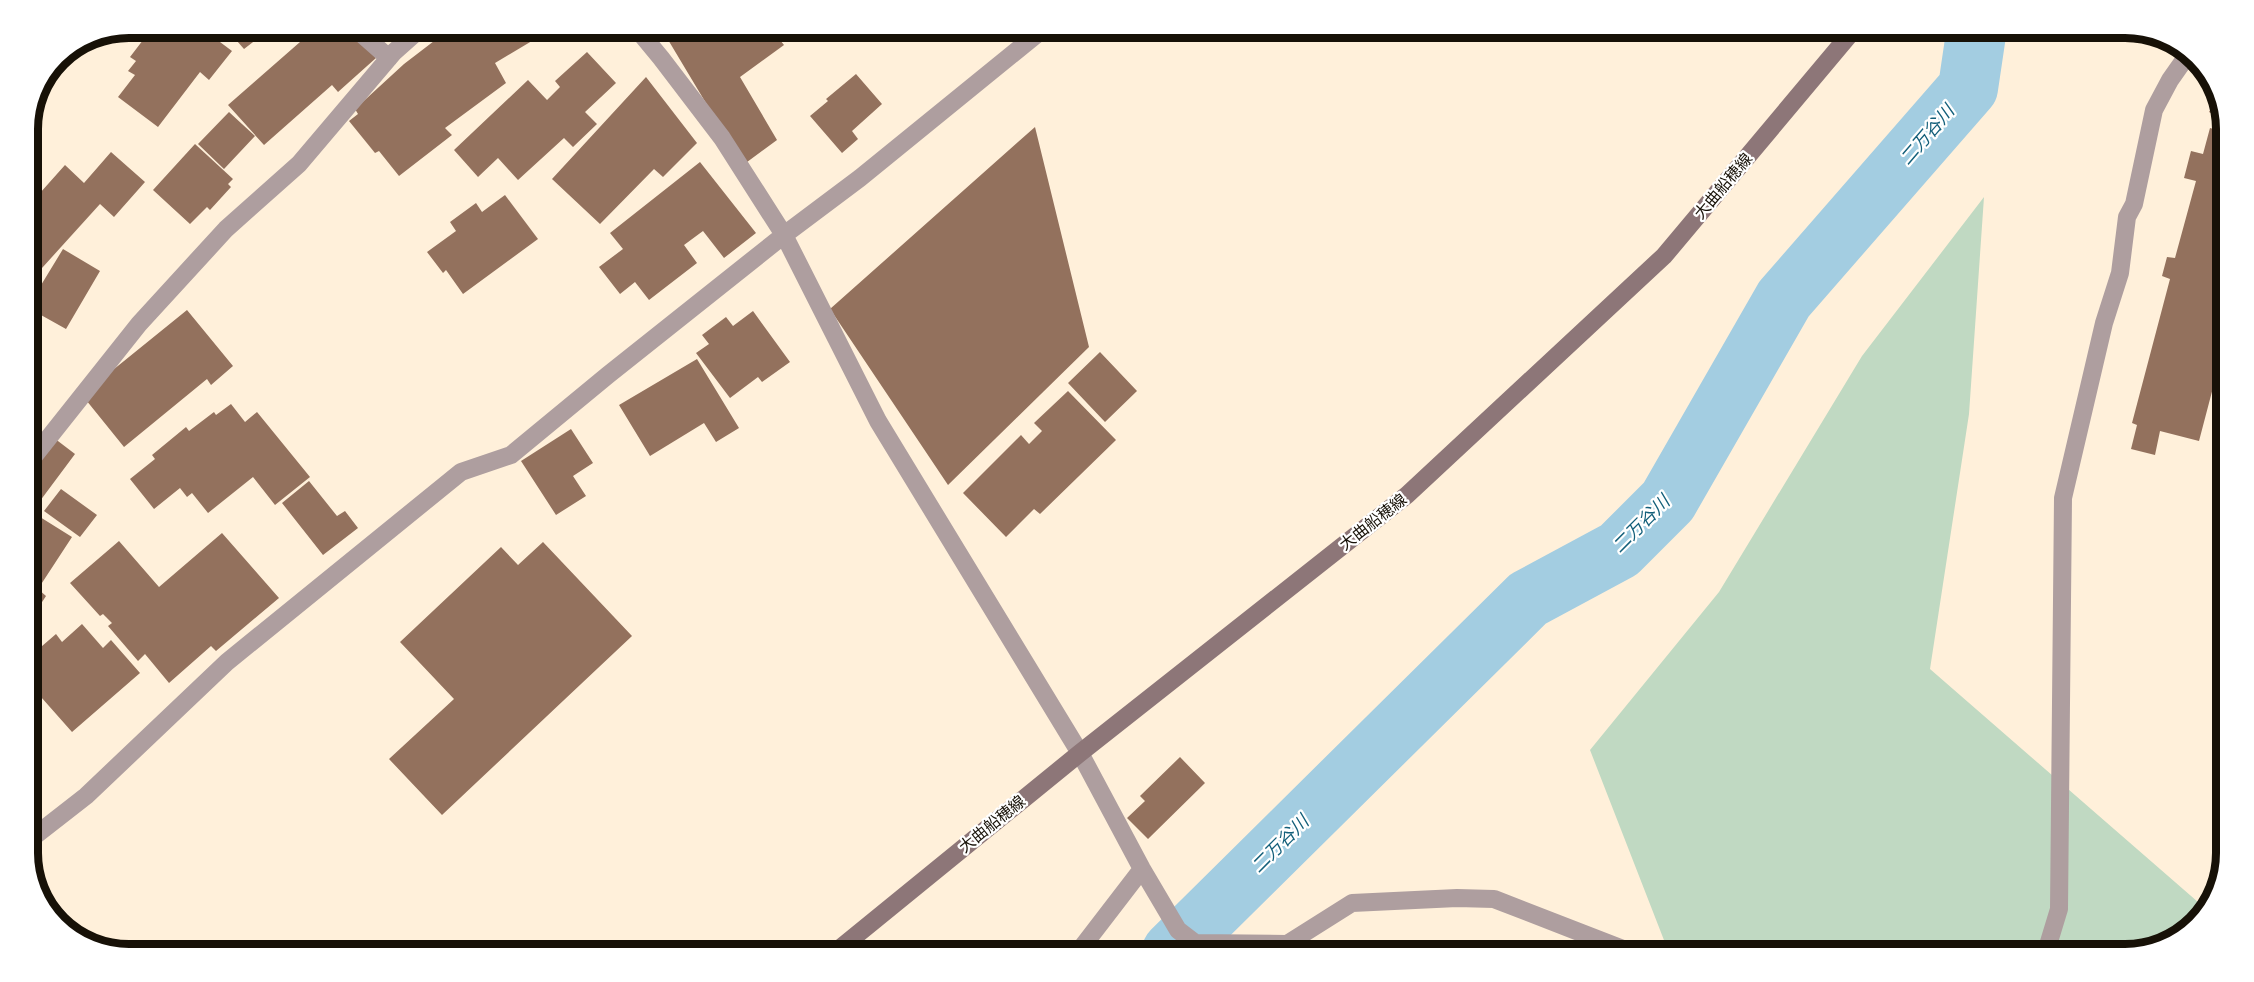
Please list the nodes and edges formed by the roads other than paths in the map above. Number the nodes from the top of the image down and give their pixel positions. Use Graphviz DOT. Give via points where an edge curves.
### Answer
graph roads {
  1 [pos="366,38"];
  2 [pos="410,38"];
  3 [pos="644,38"];
  4 [pos="1032,38"];
  5 [pos="1847,38"];
  6 [pos="389,58"];
  7 [pos="2185,59"];
  8 [pos="784,235"];
  9 [pos="38,451"];
  10 [pos="1080,753"];
  11 [pos="38,833"];
  12 [pos="1142,869"];
  13 [pos="845,944"];
  14 [pos="1084,944"];
  15 [pos="1188,944"];
  16 [pos="1287,944"];
  17 [pos="1610,944"];
  18 [pos="2048,944"];
  1 -- 6 [label="street"];
  2 -- 6 [label="street"];
  3 -- 8 [label="street" via="722,138"];
  4 -- 8 [label="street"];
  5 -- 10 [label="main road, 大曲船穂線" via="1664,256 1407,495"];
  6 -- 9 [label="street" via="299,164 226,229 139,324"];
  7 -- 18 [label="street" via="2154,110 2134,204 2127,217 2120,273 2104,323 2063,498 2059,909"];
  8 -- 10 [label="street" via="878,421"];
  8 -- 11 [label="street" via="511,455 461,472 227,662 86,796"];
  10 -- 12 [label="street"];
  10 -- 13 [label="main road, 大曲船穂線"];
  12 -- 14 [label="street"];
  12 -- 15 [label="street"];
  16 -- 17 [label="street" via="1352,903 1457,898 1494,899"];
}
